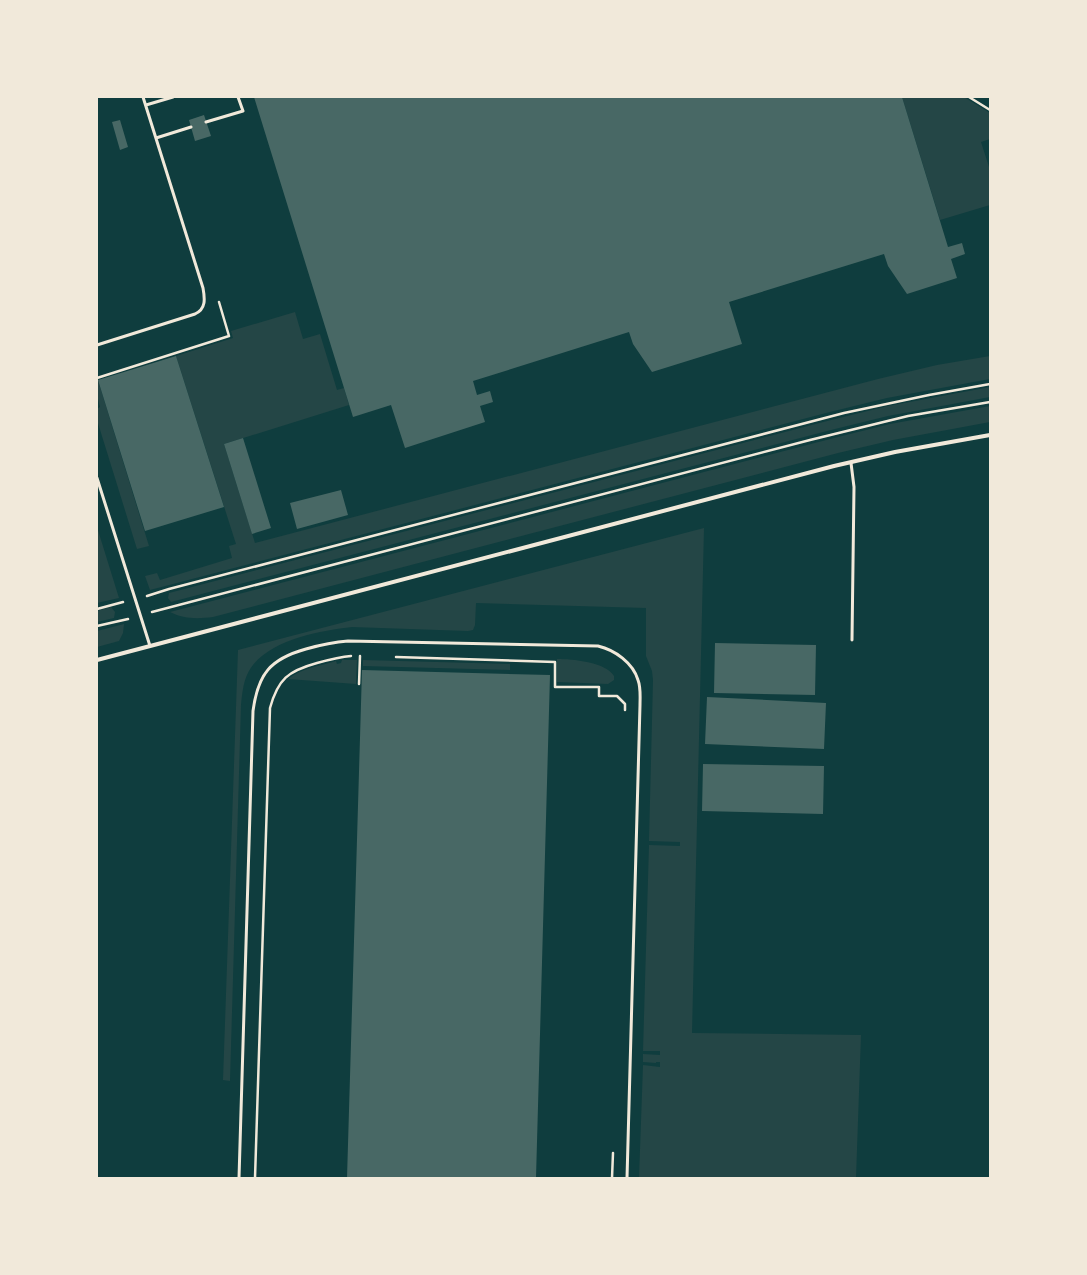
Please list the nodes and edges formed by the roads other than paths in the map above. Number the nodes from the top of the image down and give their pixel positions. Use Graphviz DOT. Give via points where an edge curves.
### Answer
graph roads {
  1 [pos="143,97"];
  2 [pos="173,97"];
  3 [pos="238,97"];
  4 [pos="146,105"];
  5 [pos="206,122"];
  6 [pos="191,127"];
  7 [pos="156,138"];
  8 [pos="97,345"];
  9 [pos="990,435"];
  10 [pos="850,463"];
  11 [pos="97,478"];
  12 [pos="852,640"];
  13 [pos="150,646"];
  14 [pos="97,660"];
  15 [pos="239,1178"];
  16 [pos="627,1178"];
  1 -- 4 [label="lane"];
  2 -- 4 [label="lane"];
  3 -- 5 [label="lane" via="243,111"];
  4 -- 7 [label="lane"];
  6 -- 7 [label="lane"];
  7 -- 8 [label="lane" via="203,288 204,306 195,314"];
  9 -- 10 [label="street"];
  10 -- 12 [label="lane" via="854,487"];
  10 -- 13 [label="street"];
  11 -- 13 [label="lane"];
  13 -- 14 [label="street"];
  15 -- 16 [label="lane" via="254,698 264,675 281,658 332,642 348,641 598,646 615,652 634,672 638,680 640,705"];
}
